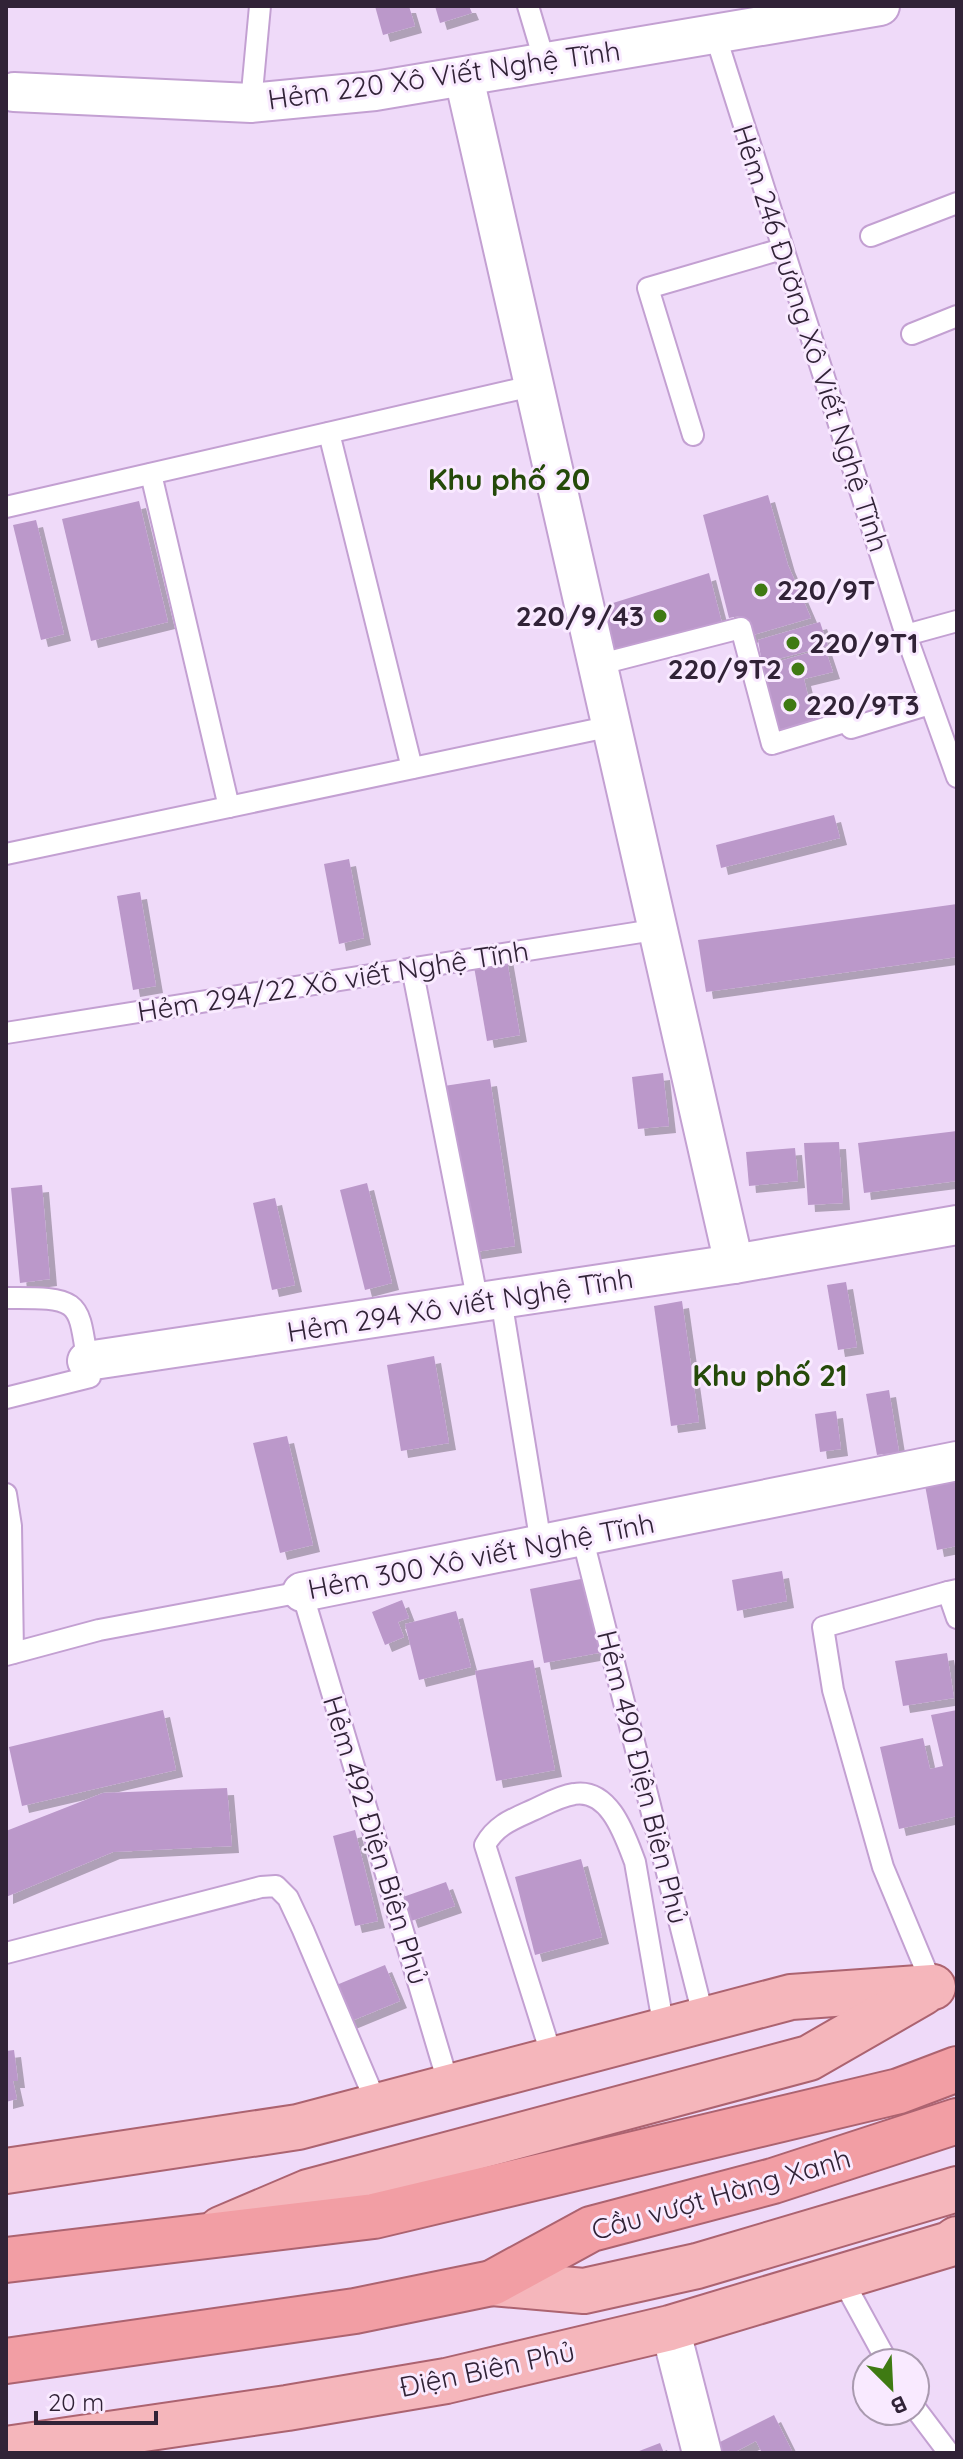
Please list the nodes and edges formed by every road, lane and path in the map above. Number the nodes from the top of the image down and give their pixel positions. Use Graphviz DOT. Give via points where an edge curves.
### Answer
graph roads {
  1 [pos="260,6"];
  2 [pos="528,6"];
  3 [pos="880,6"];
  4 [pos="715,34"];
  5 [pos="545,63"];
  6 [pos="464,77"];
  7 [pos="9,91"];
  8 [pos="251,103"];
  9 [pos="957,203"];
  10 [pos="871,236"];
  11 [pos="782,249"];
  12 [pos="957,316"];
  13 [pos="912,334"];
  14 [pos="532,386"];
  15 [pos="329,433"];
  16 [pos="693,435"];
  17 [pos="151,474"];
  18 [pos="6,507"];
  19 [pos="957,621"];
  20 [pos="906,635"];
  21 [pos="597,665"];
  22 [pos="930,704"];
  23 [pos="612,726"];
  24 [pos="412,768"];
  25 [pos="957,777"];
  26 [pos="229,807"];
  27 [pos="6,854"];
  28 [pos="660,929"];
  29 [pos="412,968"];
  30 [pos="6,1033"];
  31 [pos="957,1225"];
  32 [pos="734,1264"];
  33 [pos="6,1298"];
  34 [pos="489,1301"];
  35 [pos="87,1361"];
  36 [pos="6,1398"];
  37 [pos="957,1461"];
  38 [pos="6,1494"];
  39 [pos="582,1536"];
  40 [pos="541,1544"];
  41 [pos="953,1591"];
  42 [pos="302,1592"];
  43 [pos="957,1618"];
  44 [pos="9,1654"];
  45 [pos="6,1953"];
  46 [pos="945,1982"];
  47 [pos="684,2024"];
  48 [pos="553,2060"];
  49 [pos="957,2069"];
  50 [pos="450,2089"];
  51 [pos="378,2107"];
  52 [pos="957,2121"];
  53 [pos="6,2171"];
  54 [pos="957,2189"];
  55 [pos="206,2235"];
  56 [pos="957,2239"];
  57 [pos="6,2260"];
  58 [pos="841,2277"];
  59 [pos="492,2283"];
  60 [pos="670,2328"];
  61 [pos="879,2347"];
  62 [pos="6,2361"];
  63 [pos="929,2427"];
  64 [pos="6,2449"];
  65 [pos="702,2453"];
  66 [pos="949,2453"];
  1 -- 8 [label="lane"];
  2 -- 5 [label="lane"];
  3 -- 4 [label="street, Hẻm 220 Xô Viết Nghệ Tĩnh"];
  4 -- 5 [label="street, Hẻm 220 Xô Viết Nghệ Tĩnh"];
  4 -- 11 [label="lane, Hẻm 246 Đường Xô Viết Nghệ Tĩnh"];
  5 -- 6 [label="street, Hẻm 220 Xô Viết Nghệ Tĩnh"];
  6 -- 8 [label="street, Hẻm 220 Xô Viết Nghệ Tĩnh"];
  6 -- 14 [label="street"];
  7 -- 8 [label="street, Hẻm 220 Xô Viết Nghệ Tĩnh"];
  9 -- 10 [label="lane"];
  11 -- 16 [label="lane" via="648,288"];
  11 -- 20 [label="lane, Hẻm 246 Đường Xô Viết Nghệ Tĩnh"];
  12 -- 13 [label="lane"];
  14 -- 15 [label="lane"];
  14 -- 21 [label="street"];
  15 -- 17 [label="lane"];
  15 -- 24 [label="lane"];
  17 -- 18 [label="lane"];
  17 -- 26 [label="lane"];
  19 -- 20 [label="lane"];
  20 -- 22 [label="lane, Hẻm 246 Đường Xô Viết Nghệ Tĩnh"];
  21 -- 22 [label="lane" via="741,628 772,744"];
  21 -- 23 [label="street"];
  22 -- 25 [label="lane, Hẻm 246 Đường Xô Viết Nghệ Tĩnh"];
  23 -- 24 [label="lane"];
  23 -- 28 [label="street"];
  24 -- 26 [label="lane"];
  26 -- 27 [label="lane"];
  28 -- 29 [label="lane, Hẻm 294/22 Xô viết Nghệ Tĩnh"];
  28 -- 32 [label="street"];
  29 -- 30 [label="lane, Hẻm 294/22 Xô viết Nghệ Tĩnh"];
  29 -- 34 [label="lane"];
  31 -- 32 [label="street, Hẻm 294 Xô viết Nghệ Tĩnh"];
  32 -- 34 [label="street, Hẻm 294 Xô viết Nghệ Tĩnh"];
  33 -- 35 [label="lane" via="48,1298 72,1305 80,1314"];
  34 -- 35 [label="street, Hẻm 294 Xô viết Nghệ Tĩnh"];
  34 -- 40 [label="lane"];
  35 -- 36 [label="lane" via="90,1377"];
  37 -- 39 [label="street, Hẻm 300 Xô viết Nghệ Tĩnh"];
  38 -- 44 [label="lane" via="11,1526"];
  39 -- 40 [label="street, Hẻm 300 Xô viết Nghệ Tĩnh"];
  39 -- 47 [label="lane, Hẻm 490 Điện Biên Phủ"];
  40 -- 42 [label="street, Hẻm 300 Xô viết Nghệ Tĩnh"];
  41 -- 43 [label="lane"];
  41 -- 46 [label="lane" via="823,1627 833,1690 883,1867"];
  42 -- 44 [label="lane, Hẻm 300 Xô viết Nghệ Tĩnh" via="99,1630"];
  42 -- 50 [label="lane, Hẻm 492 Điện Biên Phủ"];
  45 -- 51 [label="lane" via="276,1886 303,1930"];
  46 -- 47 [label="main road" via="791,1997"];
  46 -- 55 [label="main road" via="809,2058 308,2192"];
  47 -- 48 [label="main road"];
  47 -- 48 [label="lane" via="618,1820 604,1804 575,1794 508,1821 485,1845"];
  48 -- 50 [label="main road"];
  49 -- 55 [label="highway, Cầu vượt Hàng Xanh" via="899,2091 374,2216"];
  50 -- 51 [label="main road"];
  51 -- 53 [label="main road" via="298,2127"];
  52 -- 59 [label="highway, Cầu vượt Hàng Xanh" via="773,2181 591,2229"];
  54 -- 59 [label="main road" via="697,2266 584,2291"];
  55 -- 57 [label="highway"];
  56 -- 58 [label="main road, Điện Biên Phủ"];
  58 -- 60 [label="main road, Điện Biên Phủ"];
  58 -- 61 [label="lane"];
  59 -- 62 [label="highway" via="355,2311"];
  60 -- 64 [label="main road, Điện Biên Phủ" via="446,2381"];
  60 -- 65 [label="street"];
  63 -- 66 [label="lane"];
}
